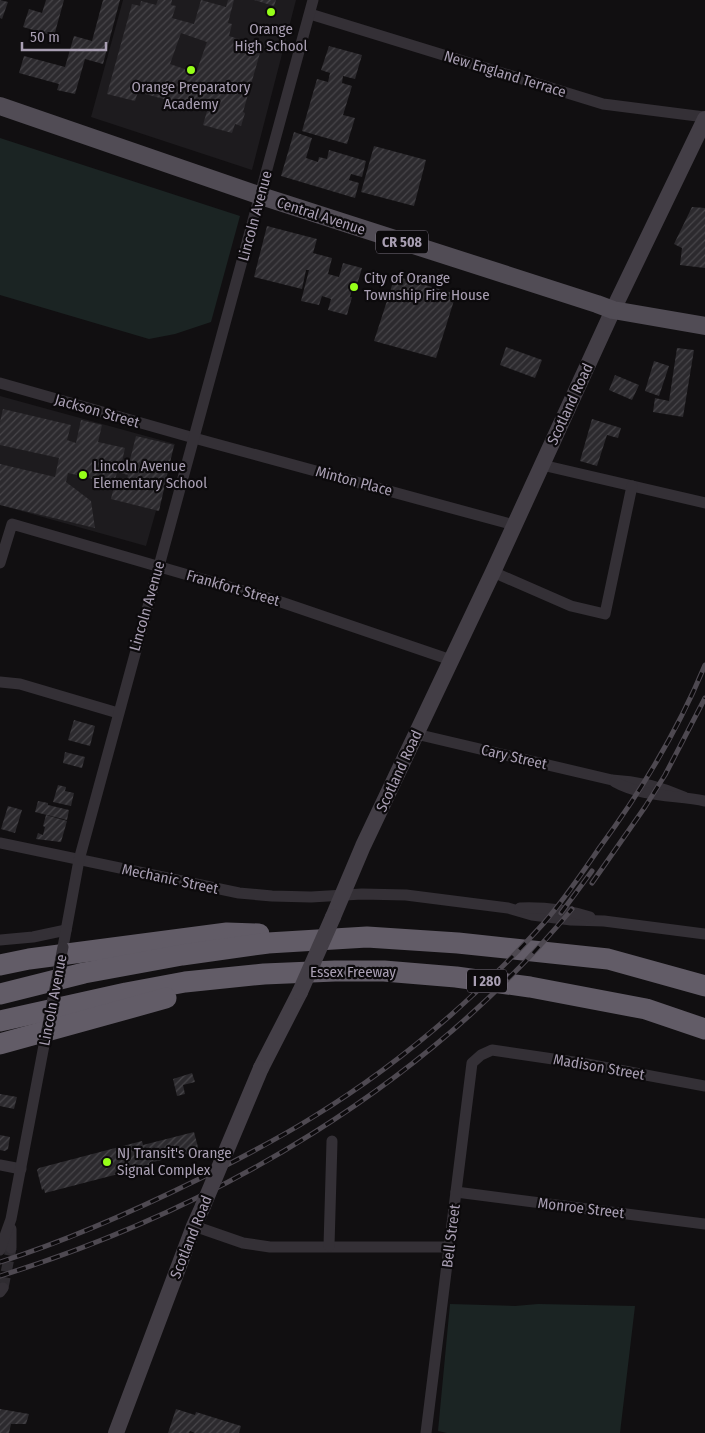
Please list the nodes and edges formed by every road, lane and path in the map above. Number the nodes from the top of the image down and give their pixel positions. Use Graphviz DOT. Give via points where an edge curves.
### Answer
graph roads {
  1 [pos="313,0"];
  2 [pos="310,14"];
  3 [pos="0,106"];
  4 [pos="705,118"];
  5 [pos="261,196"];
  6 [pos="613,310"];
  7 [pos="705,326"];
  8 [pos="0,383"];
  9 [pos="194,438"];
  10 [pos="542,465"];
  11 [pos="632,486"];
  12 [pos="705,503"];
  13 [pos="514,525"];
  14 [pos="0,563"];
  15 [pos="158,567"];
  16 [pos="493,572"];
  17 [pos="451,660"];
  18 [pos="0,682"];
  19 [pos="118,713"];
  20 [pos="416,734"];
  21 [pos="705,801"];
  22 [pos="0,843"];
  23 [pos="78,860"];
  24 [pos="342,895"];
  25 [pos="66,930"];
  26 [pos="705,934"];
  27 [pos="367,937"];
  28 [pos="0,940"];
  29 [pos="0,965"];
  30 [pos="264,974"];
  31 [pos="705,986"];
  32 [pos="0,994"];
  33 [pos="0,1021"];
  34 [pos="705,1029"];
  35 [pos="0,1044"];
  36 [pos="492,1050"];
  37 [pos="705,1086"];
  38 [pos="332,1141"];
  39 [pos="0,1165"];
  40 [pos="20,1168"];
  41 [pos="456,1192"];
  42 [pos="705,1224"];
  43 [pos="194,1226"];
  44 [pos="329,1246"];
  45 [pos="449,1247"];
  46 [pos="5,1249"];
  47 [pos="116,1433"];
  48 [pos="426,1433"];
  1 -- 2 [label="street, Lincoln Avenue"];
  2 -- 4 [label="street, New England Terrace" via="603,104"];
  2 -- 5 [label="street, Lincoln Avenue"];
  3 -- 5 [label="main road, Central Avenue / CR 508"];
  4 -- 6 [label="main road, Scotland Road"];
  5 -- 6 [label="main road, Central Avenue / CR 508"];
  5 -- 9 [label="street, Lincoln Avenue"];
  6 -- 7 [label="main road, Central Avenue / CR 508"];
  6 -- 10 [label="main road, Scotland Road"];
  8 -- 9 [label="street, Jackson Street"];
  9 -- 13 [label="street, Minton Place"];
  9 -- 15 [label="street, Lincoln Avenue"];
  10 -- 11 [label="street"];
  10 -- 13 [label="main road, Scotland Road"];
  11 -- 12 [label="street"];
  11 -- 16 [label="street" via="605,614 571,606"];
  13 -- 16 [label="main road, Scotland Road"];
  14 -- 15 [label="street, Frankfort Street" via="12,524"];
  15 -- 17 [label="street, Frankfort Street" via="281,602"];
  15 -- 19 [label="street, Lincoln Avenue"];
  16 -- 17 [label="main road, Scotland Road"];
  17 -- 20 [label="main road, Scotland Road"];
  18 -- 19 [label="street" via="20,684"];
  19 -- 23 [label="street, Lincoln Avenue"];
  20 -- 21 [label="street, Cary Street" via="612,780 656,786"];
  20 -- 24 [label="main road, Scotland Road"];
  22 -- 23 [label="street, Mechanic Street"];
  23 -- 24 [label="street, Mechanic Street" via="239,893"];
  23 -- 25 [label="street, Lincoln Avenue"];
  24 -- 26 [label="street, Mechanic Street" via="406,895 508,908 532,915"];
  24 -- 43 [label="main road, Scotland Road, bridge" via="300,992 261,1068"];
  25 -- 28 [label="street"];
  25 -- 40 [label="street, Lincoln Avenue, bridge"];
  27 -- 29 [label="highway" via="226,933"];
  27 -- 31 [label="highway, Essex Freeway / I 280" via="608,959"];
  27 -- 32 [label="highway, Essex Freeway / I 280" via="268,943 182,955 84,973"];
  30 -- 33 [label="highway, Essex Freeway / I 280" via="126,992"];
  30 -- 34 [label="highway, Essex Freeway / I 280" via="384,971 456,977 646,1009"];
  30 -- 35 [label="highway"];
  36 -- 37 [label="street, Madison Street"];
  36 -- 41 [label="street, Bell Street" via="472,1063"];
  38 -- 44 [label="street"];
  39 -- 40 [label="street"];
  40 -- 46 [label="street, Lincoln Avenue"];
  41 -- 42 [label="street, Monroe Street"];
  41 -- 45 [label="street, Bell Street"];
  43 -- 44 [label="street" via="243,1243 270,1247"];
  43 -- 47 [label="main road, Scotland Road"];
  44 -- 45 [label="street"];
  45 -- 48 [label="street, Bell Street"];
}
